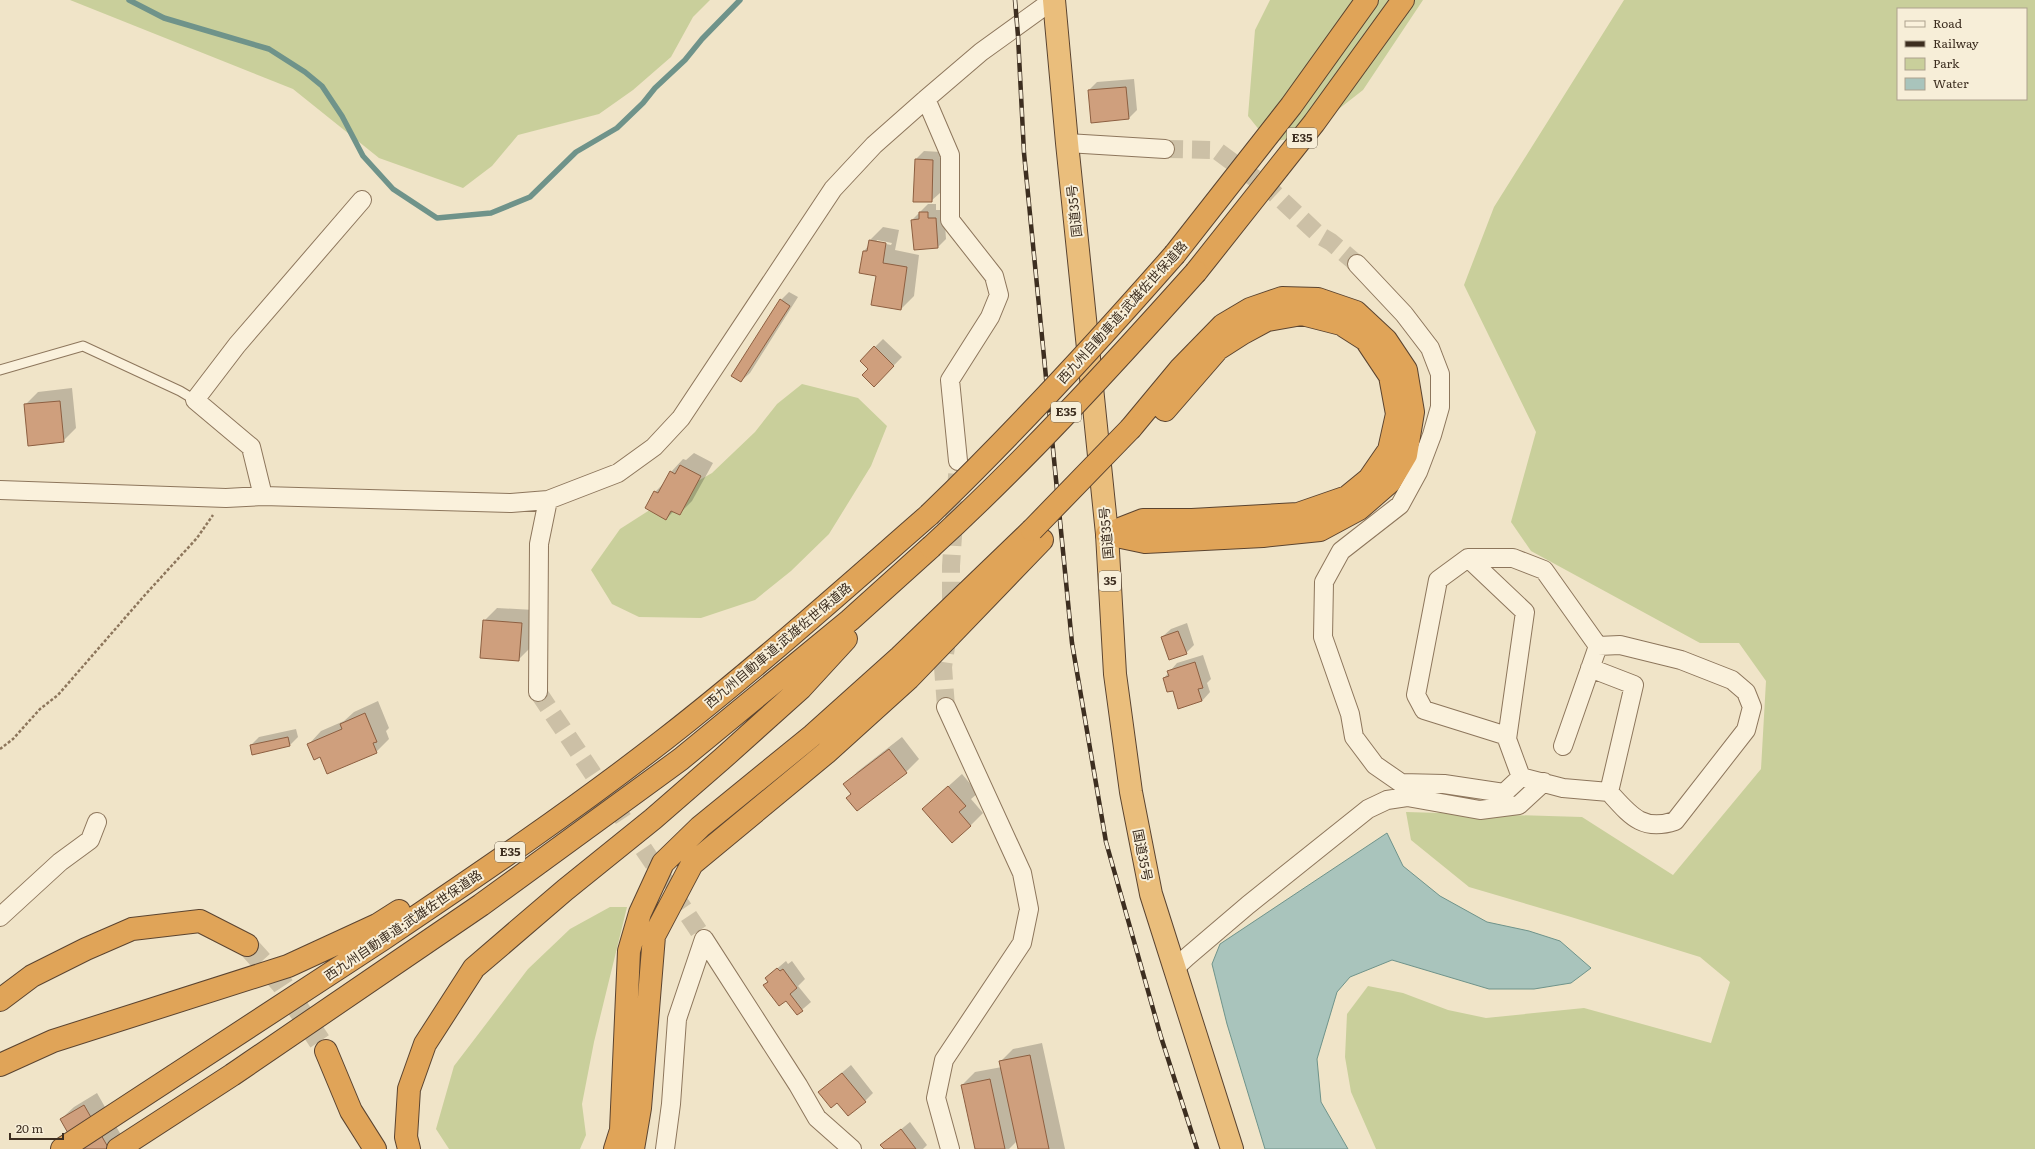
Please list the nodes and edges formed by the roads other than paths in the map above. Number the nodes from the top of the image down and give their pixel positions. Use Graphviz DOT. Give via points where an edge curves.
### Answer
graph roads {
  1 [pos="1053,0"];
  2 [pos="1367,0"];
  3 [pos="1403,0"];
  4 [pos="926,99"];
  5 [pos="1066,143"];
  6 [pos="1165,149"];
  7 [pos="362,200"];
  8 [pos="1357,264"];
  9 [pos="0,370"];
  10 [pos="195,400"];
  11 [pos="958,461"];
  12 [pos="0,490"];
  13 [pos="263,496"];
  14 [pos="548,500"];
  15 [pos="1107,534"];
  16 [pos="1037,535"];
  17 [pos="931,547"];
  18 [pos="1468,558"];
  19 [pos="1598,646"];
  20 [pos="1590,668"];
  21 [pos="538,692"];
  22 [pos="946,707"];
  23 [pos="1507,736"];
  24 [pos="1563,746"];
  25 [pos="1521,777"];
  26 [pos="1544,782"];
  27 [pos="1609,792"];
  28 [pos="584,799"];
  29 [pos="97,822"];
  30 [pos="0,917"];
  31 [pos="247,945"];
  32 [pos="1174,969"];
  33 [pos="0,1000"];
  34 [pos="326,1051"];
  35 [pos="0,1065"];
  36 [pos="62,1149"];
  37 [pos="118,1149"];
  38 [pos="375,1149"];
  39 [pos="409,1149"];
  40 [pos="615,1149"];
  41 [pos="633,1149"];
  42 [pos="665,1149"];
  43 [pos="852,1149"];
  44 [pos="950,1149"];
  45 [pos="1232,1149"];
  1 -- 4 [label="street" via="981,52"];
  1 -- 5 [label="highway, 国道35号 / 35"];
  2 -- 28 [label="highway, 西九州自動車道;武雄佐世保道路 / E35, bridge" via="1291,106 1175,254 1022,423 929,515 743,676"];
  3 -- 17 [label="highway, 西九州自動車道;武雄佐世保道路 / E35, bridge" via="1314,123 1196,272 1119,357 994,487"];
  4 -- 11 [label="street" via="950,156 950,220 994,276 998,295 990,318 950,380"];
  4 -- 14 [label="street" via="874,145 833,189 677,422 654,446 618,474"];
  5 -- 6 [label="street"];
  5 -- 15 [label="highway, 国道35号 / 35"];
  7 -- 10 [label="street" via="237,345"];
  8 -- 25 [label="street" via="1404,314 1430,348 1440,374 1440,407 1418,472 1400,505 1341,551 1324,582 1323,637 1350,714 1354,737 1375,765 1401,783 1444,784 1504,793"];
  9 -- 10 [label="lane" via="83,346"];
  10 -- 13 [label="street" via="251,447"];
  12 -- 13 [label="street" via="226,498"];
  13 -- 14 [label="street" via="511,503"];
  14 -- 21 [label="street" via="539,544"];
  15 -- 16 [label="highway, bridge" via="1145,542 1263,536 1320,530 1359,509 1390,482 1406,455 1413,412 1406,370 1386,340 1356,312 1318,299 1282,298 1250,309 1223,326 1180,369 1135,433"];
  15 -- 32 [label="highway, 国道35号 / 35" via="1115,674 1131,792 1151,894"];
  16 -- 40 [label="highway" via="813,735 700,827 663,863 640,912 629,951 621,1130"];
  16 -- 41 [label="highway" via="909,678 826,753 692,864 654,936 640,1108"];
  17 -- 37 [label="highway, 西九州自動車道;武雄佐世保道路 / E35" via="850,620 681,759 481,905 232,1075"];
  17 -- 39 [label="highway" via="801,688 653,820 474,968 424,1044 409,1089 406,1137"];
  18 -- 19 [label="street" via="1513,558 1544,570"];
  18 -- 23 [label="street" via="1525,612"];
  18 -- 23 [label="street" via="1438,580 1416,695 1424,710"];
  19 -- 20 [label="street"];
  19 -- 27 [label="street" via="1620,645 1681,660 1732,680 1746,692 1752,707 1746,730 1675,821 1661,826 1646,823 1631,815"];
  20 -- 24 [label="street"];
  20 -- 27 [label="street" via="1634,685"];
  22 -- 44 [label="street" via="1022,873 1029,909 1022,943 944,1060 936,1098"];
  23 -- 25 [label="street"];
  25 -- 26 [label="street"];
  26 -- 27 [label="street" via="1563,788"];
  26 -- 32 [label="street" via="1519,805 1480,810 1407,796 1387,800 1368,809 1248,905"];
  28 -- 35 [label="highway" via="376,925 308,957 288,966 53,1041"];
  28 -- 36 [label="highway, 西九州自動車道;武雄佐世保道路 / E35" via="407,923 217,1050"];
  29 -- 30 [label="street" via="90,840 60,862"];
  31 -- 33 [label="highway" via="200,921 132,929 86,948 32,976"];
  32 -- 45 [label="highway, 国道35号 / 35"];
  34 -- 38 [label="highway" via="351,1111"];
  42 -- 43 [label="street" via="677,1018 704,939 817,1118"];
}
